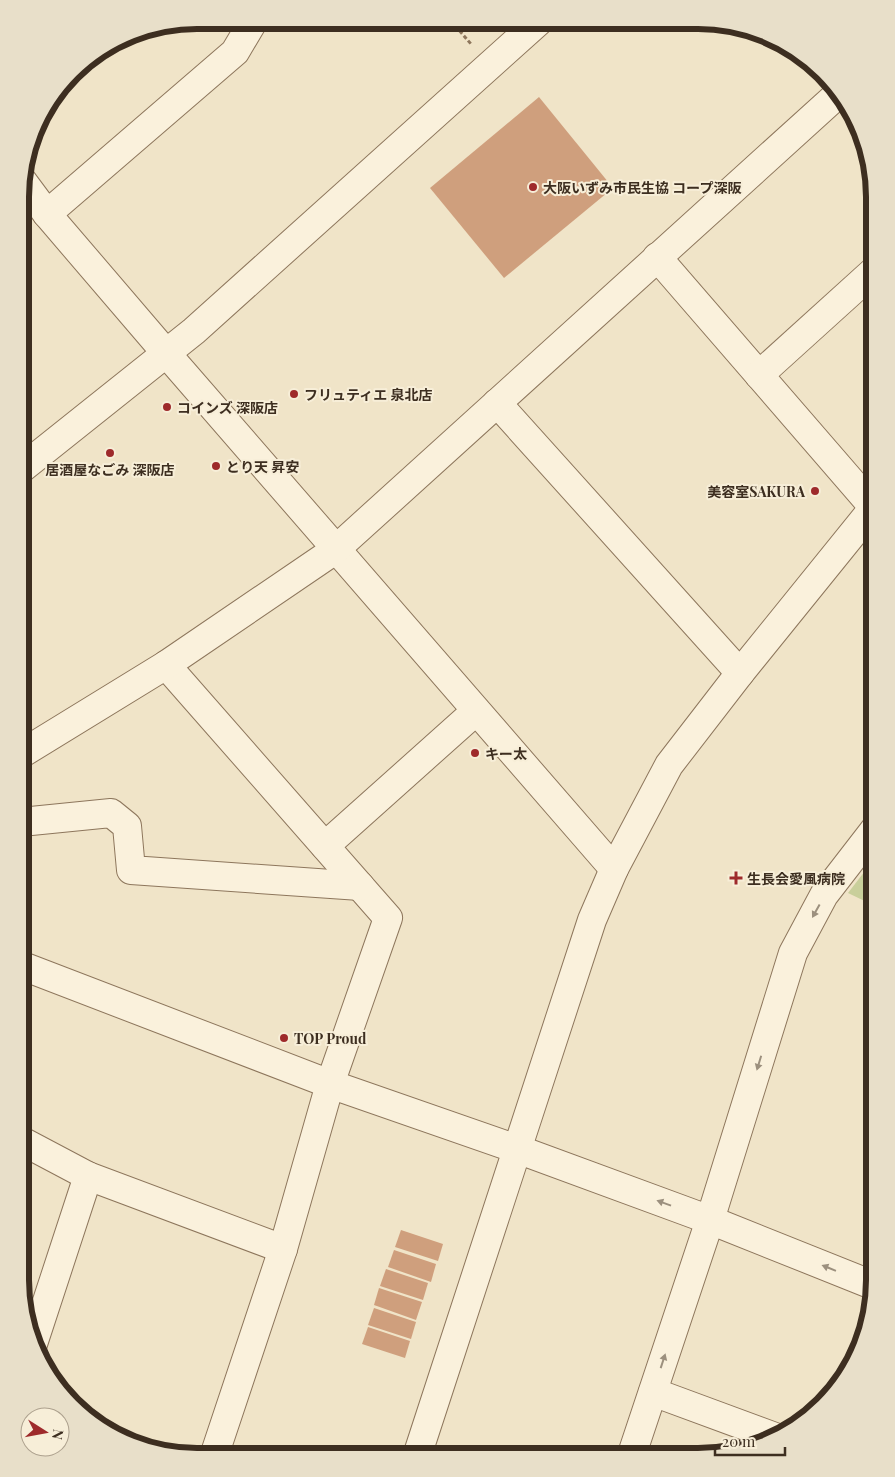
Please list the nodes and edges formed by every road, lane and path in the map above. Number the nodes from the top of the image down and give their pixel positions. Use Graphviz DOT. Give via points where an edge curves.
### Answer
graph roads {
  1 [pos="248,29"];
  2 [pos="458,29"];
  3 [pos="530,29"];
  4 [pos="471,44"];
  5 [pos="834,98"];
  6 [pos="29,189"];
  7 [pos="48,214"];
  8 [pos="657,257"];
  9 [pos="866,278"];
  10 [pos="166,353"];
  11 [pos="759,375"];
  12 [pos="497,403"];
  13 [pos="29,463"];
  14 [pos="866,498"];
  15 [pos="866,517"];
  16 [pos="335,550"];
  17 [pos="166,665"];
  18 [pos="740,672"];
  19 [pos="476,711"];
  20 [pos="29,749"];
  21 [pos="29,821"];
  22 [pos="866,841"];
  23 [pos="325,846"];
  24 [pos="614,869"];
  25 [pos="360,886"];
  26 [pos="29,968"];
  27 [pos="330,1084"];
  28 [pos="29,1145"];
  29 [pos="517,1149"];
  30 [pos="88,1176"];
  31 [pos="710,1220"];
  32 [pos="283,1249"];
  33 [pos="866,1282"];
  34 [pos="37,1332"];
  35 [pos="653,1392"];
  36 [pos="766,1434"];
  37 [pos="217,1448"];
  38 [pos="420,1448"];
  39 [pos="634,1448"];
  1 -- 7 [label="street" via="234,52"];
  2 -- 4 [label="path"];
  3 -- 10 [label="street"];
  5 -- 8 [label="street"];
  6 -- 7 [label="street"];
  7 -- 10 [label="street"];
  8 -- 11 [label="street"];
  8 -- 12 [label="street"];
  9 -- 11 [label="street"];
  10 -- 13 [label="street"];
  10 -- 16 [label="street"];
  11 -- 14 [label="street"];
  12 -- 16 [label="street"];
  12 -- 18 [label="street"];
  15 -- 18 [label="street"];
  16 -- 17 [label="street"];
  16 -- 19 [label="street"];
  17 -- 20 [label="street"];
  17 -- 23 [label="street"];
  18 -- 24 [label="street" via="669,765"];
  19 -- 23 [label="street"];
  19 -- 24 [label="street"];
  21 -- 25 [label="street" via="111,814 127,826 130,870"];
  22 -- 31 [label="street, one-way" via="824,895 793,954"];
  23 -- 25 [label="street"];
  24 -- 29 [label="street" via="592,920"];
  25 -- 27 [label="street" via="388,918"];
  26 -- 27 [label="street"];
  27 -- 29 [label="street"];
  27 -- 32 [label="street"];
  28 -- 30 [label="street"];
  31 -- 29 [label="street, one-way"];
  29 -- 38 [label="street"];
  30 -- 32 [label="street"];
  30 -- 34 [label="street"];
  33 -- 31 [label="street, one-way"];
  35 -- 31 [label="street, one-way"];
  32 -- 37 [label="street"];
  35 -- 36 [label="street"];
  35 -- 39 [label="street"];
}
